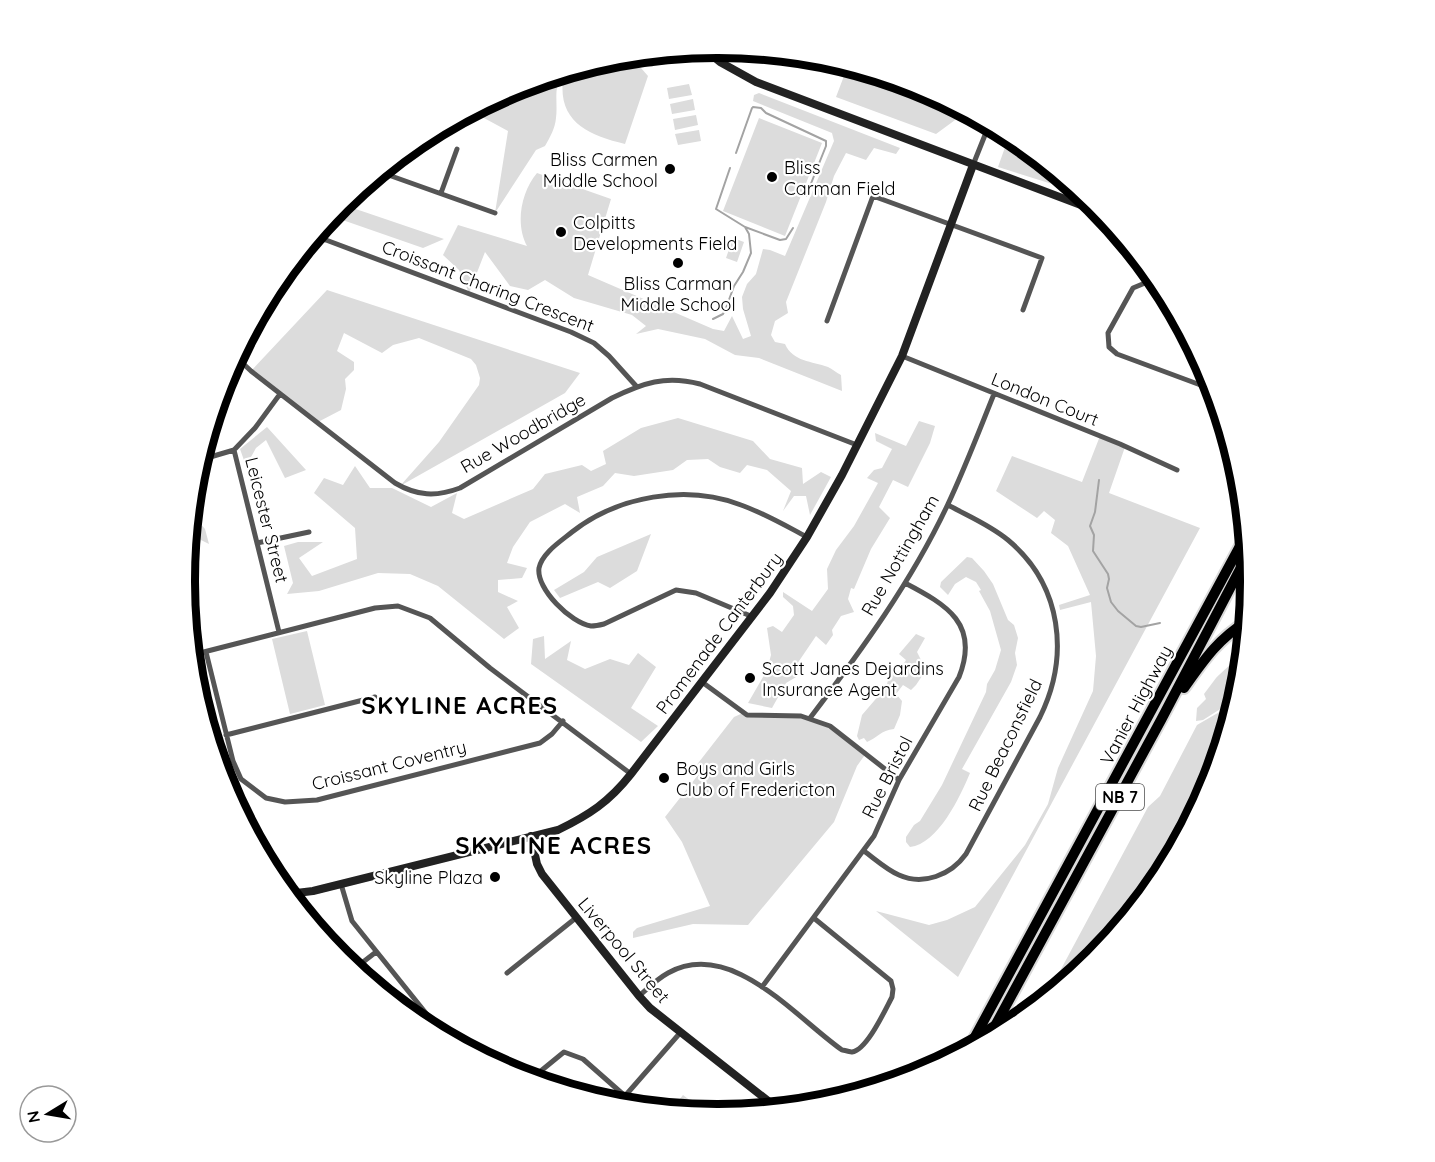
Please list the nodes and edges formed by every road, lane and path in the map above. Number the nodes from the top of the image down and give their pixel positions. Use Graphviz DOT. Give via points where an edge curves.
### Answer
graph roads {
  1 [pos="715,58"];
  2 [pos="986,133"];
  3 [pos="457,149"];
  4 [pos="973,165"];
  5 [pos="388,175"];
  6 [pos="441,193"];
  7 [pos="1079,205"];
  8 [pos="495,213"];
  9 [pos="950,223"];
  10 [pos="322,239"];
  11 [pos="1147,283"];
  12 [pos="1023,310"];
  13 [pos="827,321"];
  14 [pos="902,356"];
  15 [pos="243,363"];
  16 [pos="1202,385"];
  17 [pos="637,387"];
  18 [pos="280,394"];
  19 [pos="994,394"];
  20 [pos="857,445"];
  21 [pos="234,450"];
  22 [pos="210,457"];
  23 [pos="1177,470"];
  24 [pos="948,505"];
  25 [pos="309,532"];
  26 [pos="807,537"];
  27 [pos="257,543"];
  28 [pos="1239,549"];
  29 [pos="1240,570"];
  30 [pos="905,583"];
  31 [pos="753,617"];
  32 [pos="1238,627"];
  33 [pos="279,632"];
  34 [pos="206,652"];
  35 [pos="200,654"];
  36 [pos="702,682"];
  37 [pos="375,697"];
  38 [pos="810,718"];
  39 [pos="1161,720"];
  40 [pos="563,721"];
  41 [pos="226,735"];
  42 [pos="631,774"];
  43 [pos="899,780"];
  44 [pos="531,836"];
  45 [pos="864,851"];
  46 [pos="341,884"];
  47 [pos="299,893"];
  48 [pos="577,917"];
  49 [pos="815,919"];
  50 [pos="376,952"];
  51 [pos="362,963"];
  52 [pos="507,973"];
  53 [pos="762,987"];
  54 [pos="639,996"];
  55 [pos="429,1016"];
  56 [pos="998,1021"];
  57 [pos="680,1033"];
  58 [pos="976,1035"];
  59 [pos="539,1072"];
  60 [pos="623,1094"];
  61 [pos="626,1095"];
  62 [pos="767,1101"];
  1 -- 4 [label="street" via="748,79"];
  2 -- 4 [label="street"];
  3 -- 6 [label="street"];
  4 -- 7 [label="street"];
  4 -- 9 [label="street, Promenade Canterbury"];
  5 -- 6 [label="street"];
  6 -- 8 [label="street"];
  9 -- 12 [label="street" via="1042,258"];
  9 -- 13 [label="street" via="873,196"];
  9 -- 14 [label="street, Promenade Canterbury"];
  10 -- 17 [label="street, Croissant Charing Crescent" via="572,332 594,343"];
  11 -- 16 [label="street" via="1133,288 1108,333 1109,347 1117,354"];
  14 -- 19 [label="street, London Court"];
  14 -- 20 [label="street, Promenade Canterbury"];
  15 -- 18 [label="street, Rue Woodbridge"];
  17 -- 18 [label="street, Rue Woodbridge" via="460,488 436,495 408,491 395,483"];
  17 -- 20 [label="street, Rue Woodbridge" via="672,379 700,384"];
  18 -- 21 [label="street, Leicester Street"];
  19 -- 23 [label="street, London Court"];
  19 -- 24 [label="street, Rue Nottingham"];
  20 -- 26 [label="street, Promenade Canterbury"];
  21 -- 22 [label="street"];
  21 -- 27 [label="street, Leicester Street"];
  24 -- 30 [label="street, Rue Nottingham"];
  24 -- 45 [label="street, Rue Beaconsfield" via="997,532 1029,562 1053,609 1058,647 1056,675 1040,717 966,854 954,868 936,876 912,879 897,874"];
  25 -- 27 [label="street"];
  26 -- 31 [label="street, Promenade Canterbury"];
  26 -- 31 [label="street" via="741,504 667,494 606,511 561,541 539,567 544,590 572,617 591,626 604,624 676,590 696,593"];
  27 -- 33 [label="street, Leicester Street"];
  28 -- 58 [label="highway, Vanier Highway / NB 7"];
  29 -- 39 [label="highway, Vanier Highway / NB 7"];
  30 -- 38 [label="street, Rue Nottingham"];
  30 -- 43 [label="street, Rue Bristol" via="955,617 965,638 966,659"];
  31 -- 36 [label="street, Promenade Canterbury"];
  32 -- 39 [label="highway" via="1211,649"];
  33 -- 34 [label="street"];
  33 -- 40 [label="street" via="375,608 410,609 430,618"];
  34 -- 35 [label="street"];
  34 -- 41 [label="street, Croissant Coventry"];
  36 -- 38 [label="street" via="747,715"];
  36 -- 42 [label="street, Promenade Canterbury"];
  37 -- 41 [label="street"];
  38 -- 43 [label="street" via="830,726"];
  39 -- 56 [label="highway, Vanier Highway / NB 7"];
  40 -- 41 [label="street, Croissant Coventry" via="540,743 318,800 285,802 266,798 241,779"];
  40 -- 42 [label="street"];
  42 -- 44 [label="street, Promenade Canterbury" via="609,800 588,815 558,830"];
  43 -- 45 [label="street, Rue Bristol"];
  44 -- 46 [label="street, Promenade Canterbury"];
  44 -- 48 [label="street, Liverpool Street" via="542,874"];
  45 -- 49 [label="street, Rue Bristol"];
  46 -- 47 [label="street, Promenade Canterbury"];
  46 -- 50 [label="street" via="352,921"];
  48 -- 52 [label="street"];
  48 -- 54 [label="street, Liverpool Street"];
  49 -- 53 [label="street, Rue Bristol"];
  49 -- 53 [label="street" via="891,981 892,997 866,1043 852,1052 842,1050"];
  50 -- 51 [label="street"];
  50 -- 55 [label="street"];
  53 -- 54 [label="street" via="737,971 695,965 666,974"];
  54 -- 57 [label="street, Liverpool Street"];
  57 -- 61 [label="street"];
  57 -- 62 [label="street, Liverpool Street"];
  59 -- 60 [label="street" via="564,1052 583,1059"];
}
